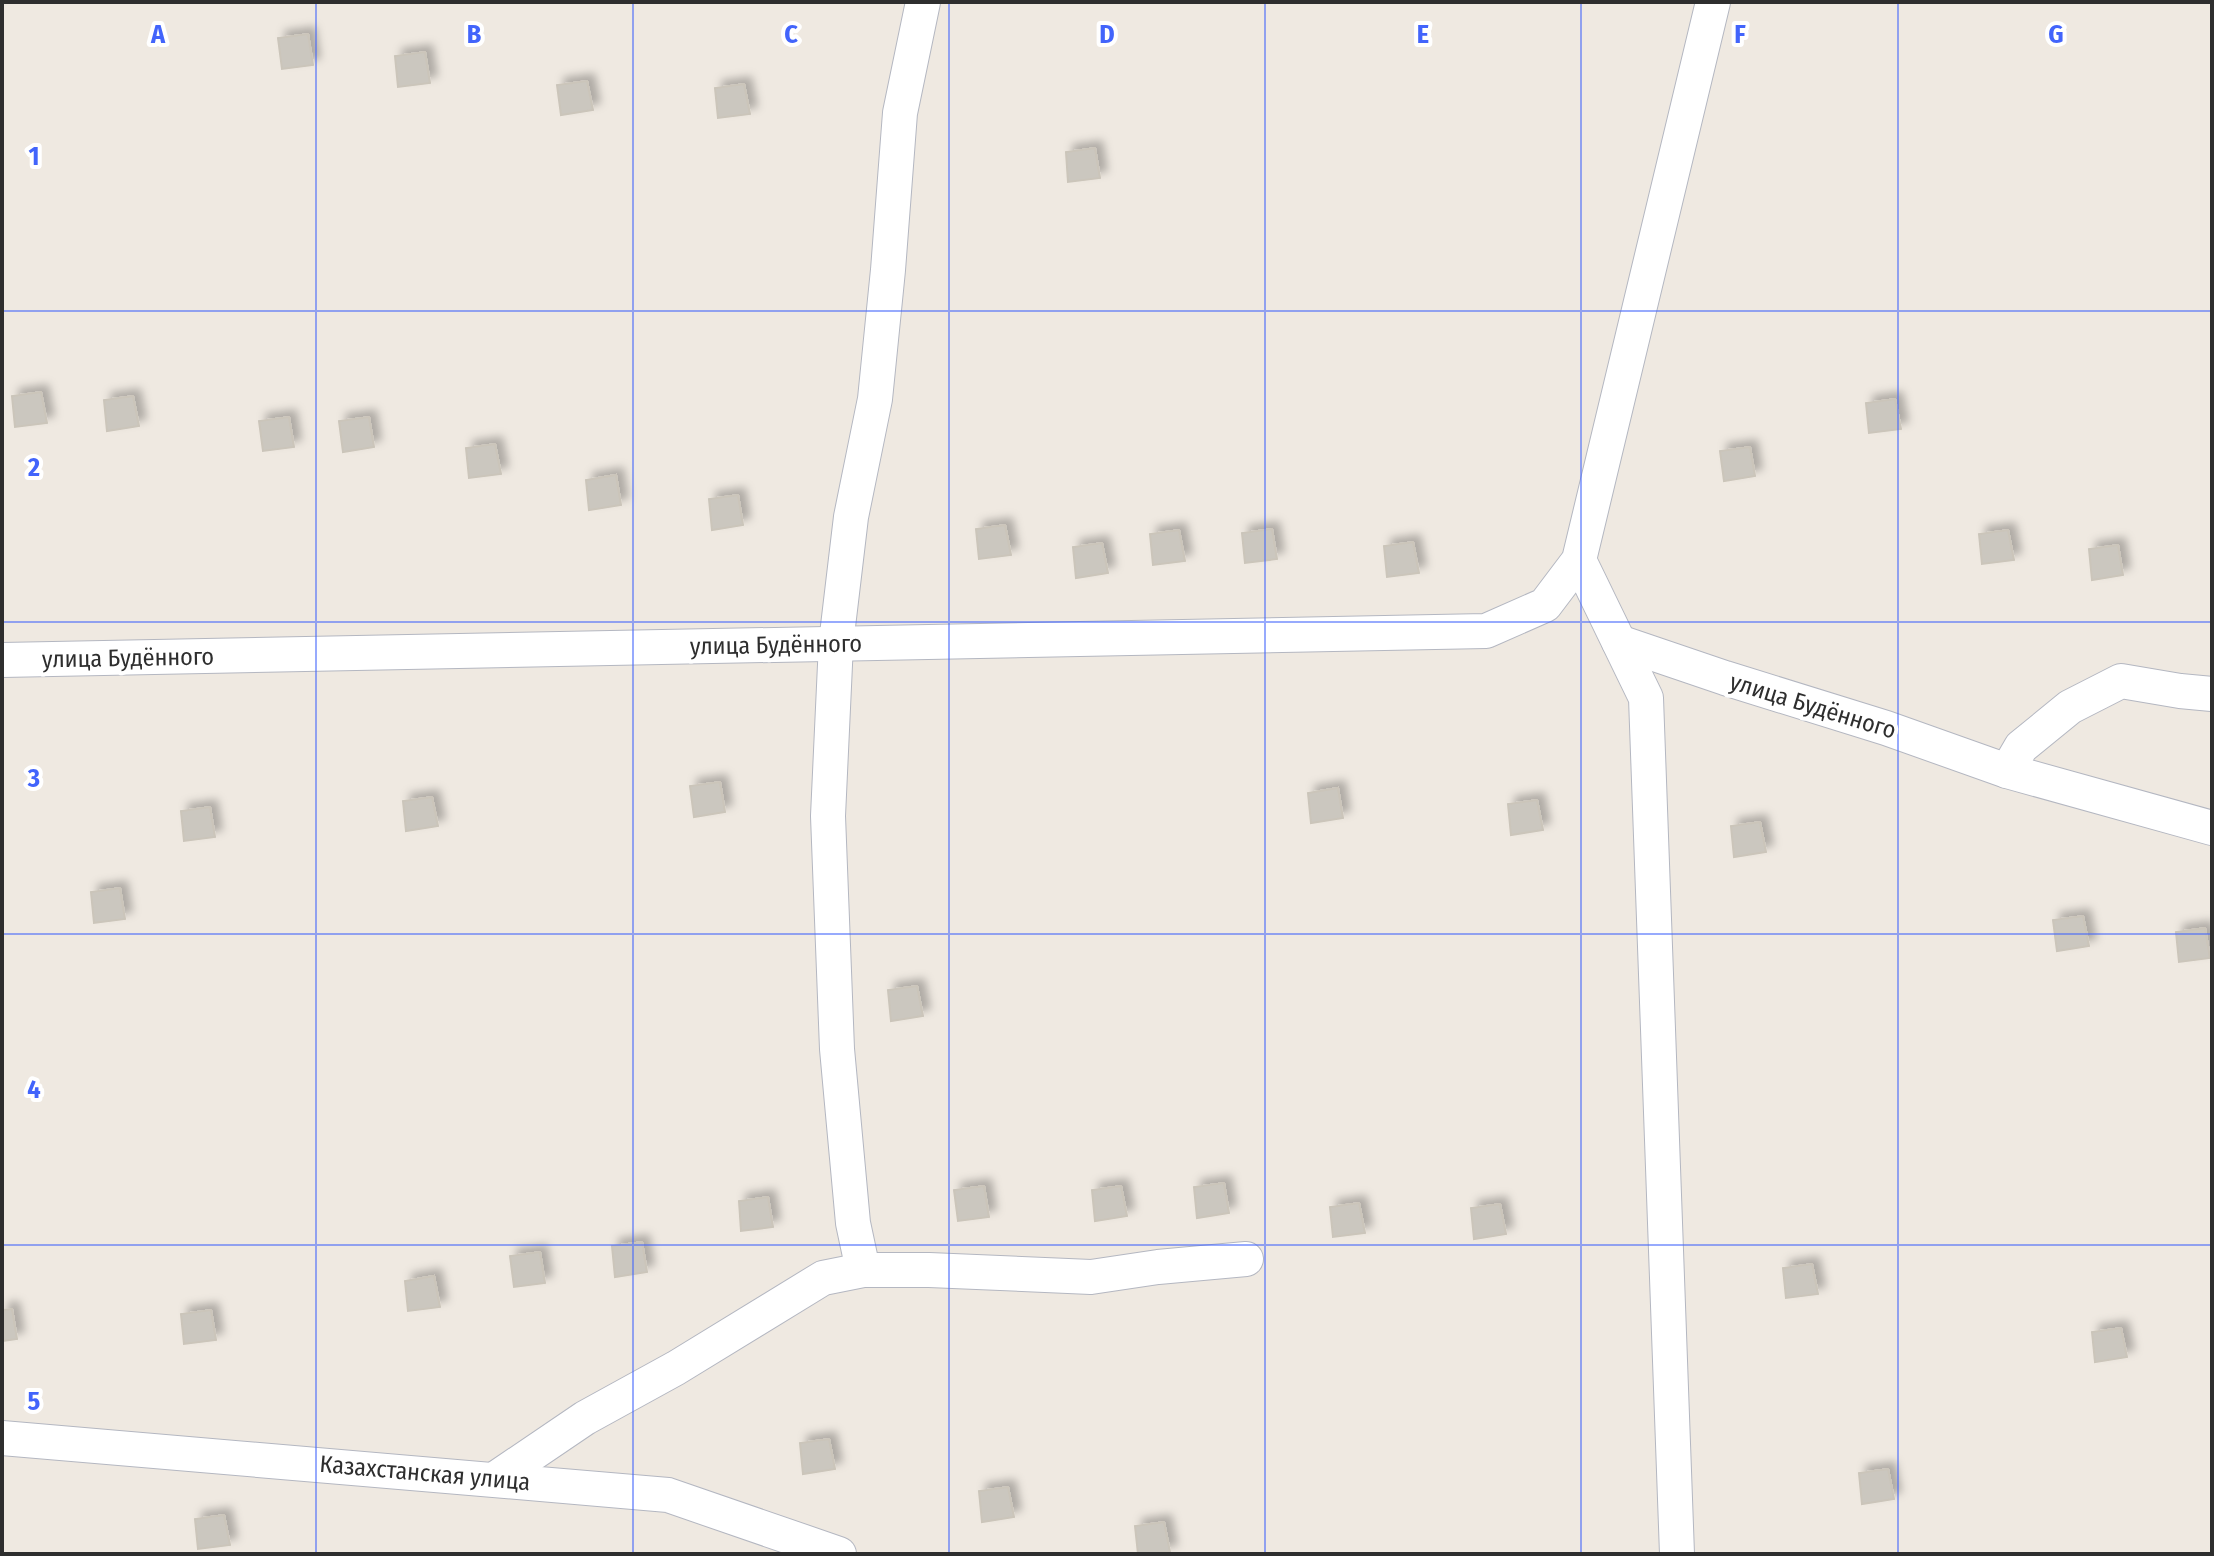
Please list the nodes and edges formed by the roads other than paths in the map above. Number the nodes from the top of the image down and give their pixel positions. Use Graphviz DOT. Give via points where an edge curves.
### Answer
graph roads {
  1 [pos="923,2"];
  2 [pos="1713,2"];
  3 [pos="1579,560"];
  4 [pos="1619,642"];
  5 [pos="836,643"];
  6 [pos="2,660"];
  7 [pos="2212,694"];
  8 [pos="2007,771"];
  9 [pos="2212,828"];
  10 [pos="1246,1259"];
  11 [pos="863,1270"];
  12 [pos="2,1438"];
  13 [pos="495,1479"];
  14 [pos="839,1554"];
  15 [pos="1677,1554"];
  1 -- 5 [label="street" via="900,113 875,399 851,517"];
  2 -- 3 [label="street"];
  3 -- 4 [label="street"];
  3 -- 5 [label="street, улица Будённого" via="1545,605 1486,631"];
  4 -- 8 [label="street, улица Будённого"];
  4 -- 15 [label="street" via="1646,698"];
  5 -- 6 [label="street, улица Будённого"];
  5 -- 11 [label="street" via="828,816 837,1049 853,1223"];
  7 -- 8 [label="street" via="2121,681 2070,707 2021,747"];
  8 -- 9 [label="street, улица Будённого"];
  10 -- 11 [label="street" via="1091,1277"];
  11 -- 13 [label="street" via="823,1278 585,1418"];
  12 -- 13 [label="street, Казахстанская улица"];
  13 -- 14 [label="street, Казахстанская улица" via="668,1495"];
}
